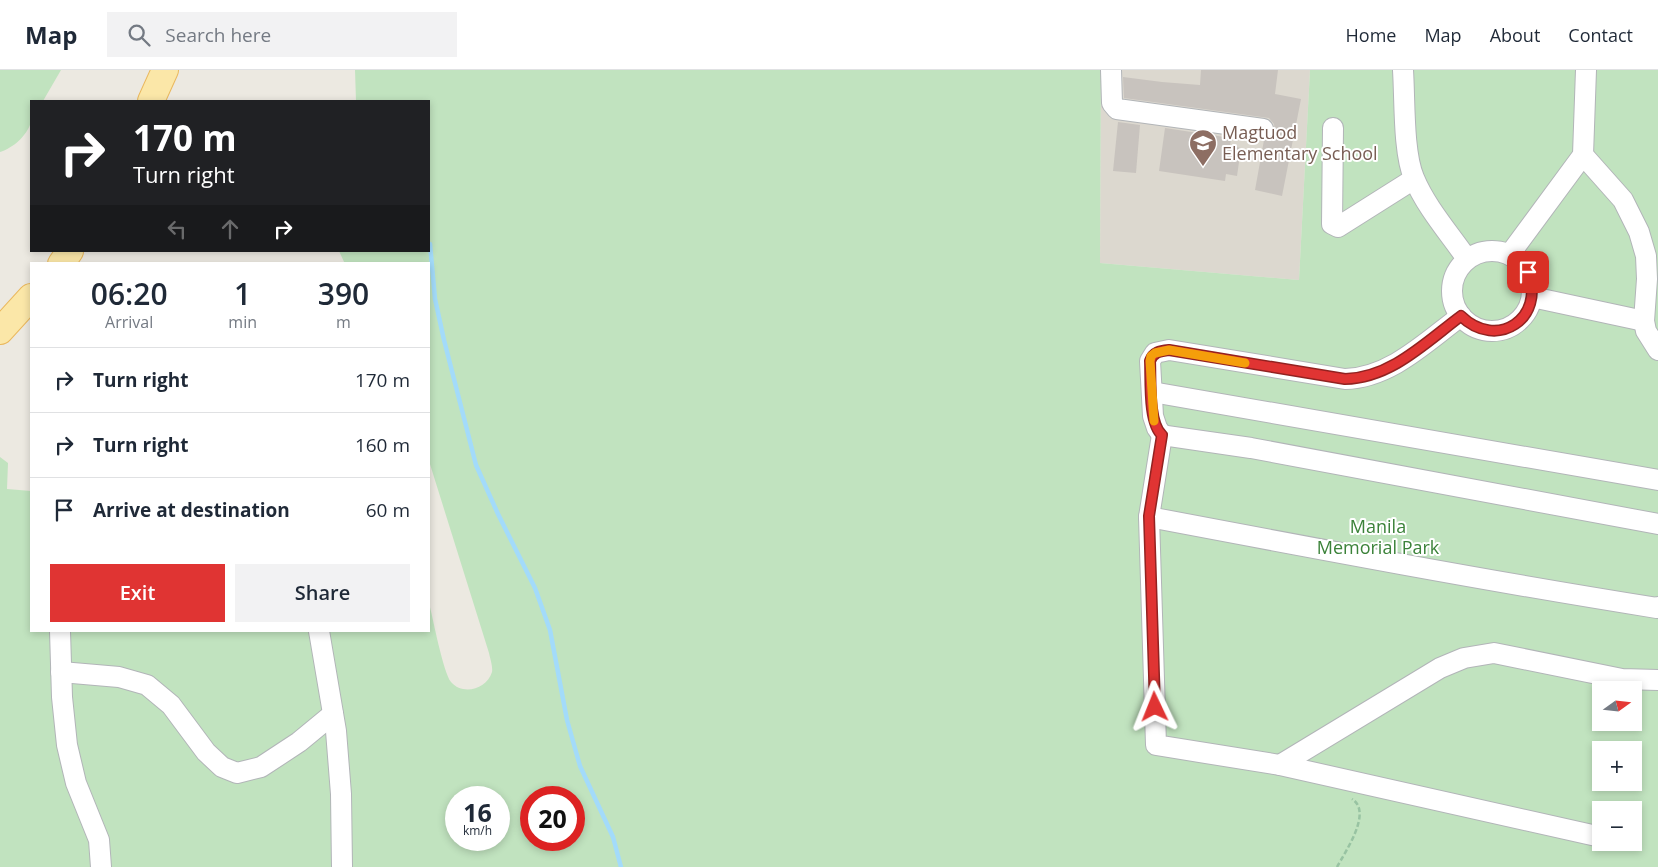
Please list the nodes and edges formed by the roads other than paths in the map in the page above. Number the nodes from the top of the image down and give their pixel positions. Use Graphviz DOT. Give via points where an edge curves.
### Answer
graph roads {
  1 [pos="165,70"];
  2 [pos="1111,70"];
  3 [pos="1403,70"];
  4 [pos="1586,70"];
  5 [pos="151,100"];
  6 [pos="1263,128"];
  7 [pos="1333,128"];
  8 [pos="1583,156"];
  9 [pos="1414,179"];
  10 [pos="1510,254"];
  11 [pos="1467,259"];
  12 [pos="1532,297"];
  13 [pos="30,298"];
  14 [pos="1461,316"];
  15 [pos="1644,321"];
  16 [pos="0,331"];
  17 [pos="1658,350"];
  18 [pos="1152,392"];
  19 [pos="1162,435"];
  20 [pos="1658,480"];
  21 [pos="1149,516"];
  22 [pos="1658,524"];
  23 [pos="1658,607"];
  24 [pos="60,632"];
  25 [pos="319,632"];
  26 [pos="62,672"];
  27 [pos="1658,680"];
  28 [pos="333,714"];
  29 [pos="1280,765"];
  30 [pos="1592,835"];
  31 [pos="101,867"];
  32 [pos="342,867"];
  1 -- 5 [label="main road"];
  2 -- 6 [label="lane" via="1112,103 1117,109"];
  3 -- 9 [label="lane" via="1407,146"];
  4 -- 8 [label="lane"];
  7 -- 9 [label="lane" via="1332,224 1338,228"];
  8 -- 10 [label="lane"];
  8 -- 15 [label="lane" via="1623,200 1639,232 1646,256"];
  9 -- 11 [label="lane"];
  10 -- 11 [label="lane" via="1488,250"];
  10 -- 12 [label="lane" via="1528,272"];
  11 -- 14 [label="lane" via="1457,271 1452,286 1454,302"];
  12 -- 14 [label="lane" via="1521,320 1499,331 1474,327"];
  12 -- 15 [label="lane"];
  13 -- 16 [label="main road"];
  14 -- 18 [label="lane" via="1396,364 1357,378 1345,379 1161,351 1151,356"];
  15 -- 17 [label="lane" via="1646,331"];
  18 -- 19 [label="lane" via="1153,416"];
  18 -- 20 [label="lane"];
  19 -- 21 [label="lane"];
  19 -- 22 [label="lane" via="1251,448"];
  21 -- 23 [label="lane" via="1416,568"];
  21 -- 29 [label="lane" via="1156,746"];
  24 -- 26 [label="lane"];
  25 -- 28 [label="lane"];
  26 -- 28 [label="lane" via="119,677 147,685 172,705 206,752 222,767 237,773 261,766 299,742"];
  26 -- 31 [label="lane" via="67,745 76,783 99,840"];
  27 -- 29 [label="lane" via="1622,678 1494,653 1464,658 1440,668"];
  28 -- 32 [label="lane" via="341,794"];
  29 -- 30 [label="lane"];
}
